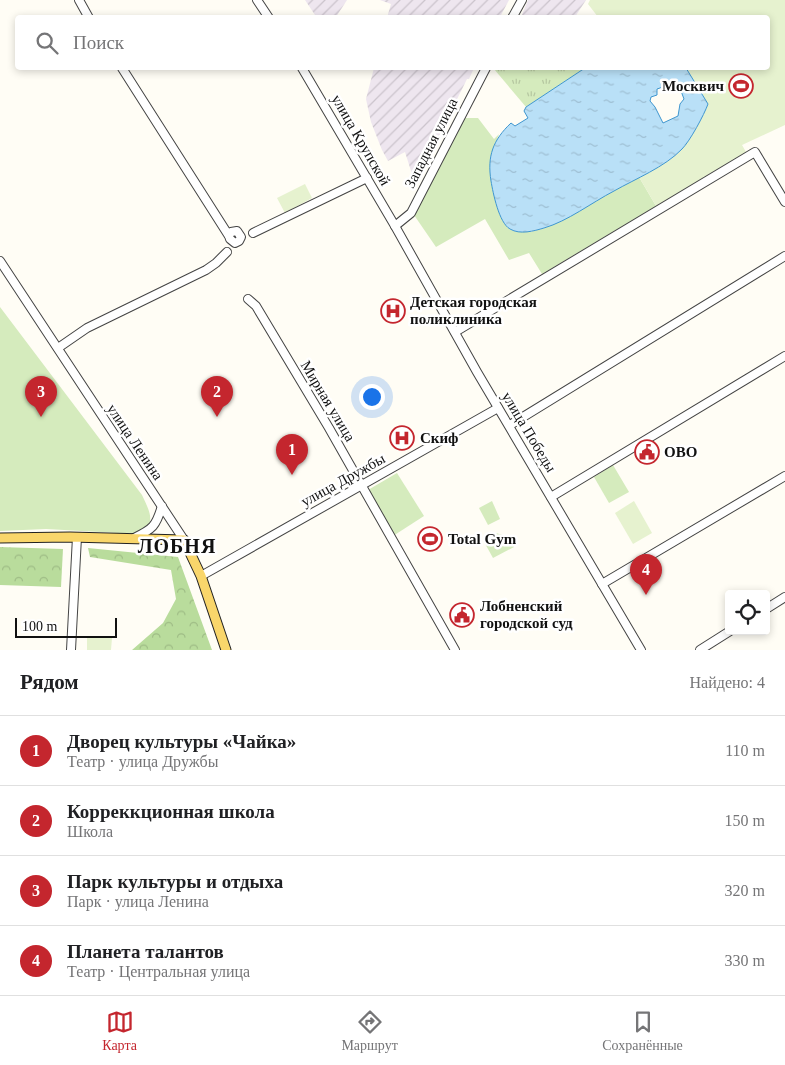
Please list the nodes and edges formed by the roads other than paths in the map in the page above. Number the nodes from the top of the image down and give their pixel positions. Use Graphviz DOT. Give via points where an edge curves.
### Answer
graph roads {
  1 [pos="79,0"];
  2 [pos="257,0"];
  3 [pos="522,0"];
  4 [pos="88,15"];
  5 [pos="267,15"];
  6 [pos="514,15"];
  7 [pos="123,70"];
  8 [pos="303,70"];
  9 [pos="485,70"];
  10 [pos="367,178"];
  11 [pos="785,202"];
  12 [pos="396,226"];
  13 [pos="235,237"];
  14 [pos="785,256"];
  15 [pos="0,261"];
  16 [pos="248,299"];
  17 [pos="455,332"];
  18 [pos="58,348"];
  19 [pos="785,356"];
  20 [pos="498,408"];
  21 [pos="510,425"];
  22 [pos="785,476"];
  23 [pos="361,485"];
  24 [pos="551,497"];
  25 [pos="162,506"];
  26 [pos="77,537"];
  27 [pos="0,538"];
  28 [pos="134,538"];
  29 [pos="184,540"];
  30 [pos="201,576"];
  31 [pos="602,584"];
  32 [pos="785,597"];
  33 [pos="770,606"];
  34 [pos="725,634"];
  35 [pos="71,650"];
  36 [pos="226,650"];
  37 [pos="455,650"];
  38 [pos="641,650"];
  39 [pos="700,650"];
  1 -- 4 [label="street"];
  2 -- 5 [label="street"];
  3 -- 6 [label="street"];
  7 -- 13 [label="street" via="217,219"];
  8 -- 10 [label="street, улица Крупской"];
  9 -- 12 [label="street, Западная улица" via="410,213"];
  10 -- 12 [label="street, улица Крупской"];
  10 -- 13 [label="street" via="253,233"];
  11 -- 17 [label="street" via="754,152"];
  12 -- 17 [label="street, улица Победы"];
  13 -- 18 [label="street" via="227,252 206,270 87,328"];
  14 -- 21 [label="street"];
  15 -- 18 [label="street, улица Ленина"];
  16 -- 23 [label="street, Мирная улица" via="256,306"];
  17 -- 20 [label="street, улица Победы"];
  18 -- 25 [label="street, улица Ленина"];
  19 -- 24 [label="street"];
  20 -- 21 [label="street, улица Победы"];
  20 -- 23 [label="street, улица Дружбы"];
  21 -- 24 [label="street, улица Победы"];
  22 -- 31 [label="street"];
  23 -- 30 [label="street, улица Дружбы"];
  23 -- 37 [label="street, Мирная улица"];
  24 -- 31 [label="street, улица Победы"];
  25 -- 28 [label="street" via="158,522 148,532"];
  25 -- 29 [label="street, улица Ленина"];
  26 -- 27 [label="main road"];
  26 -- 28 [label="main road"];
  26 -- 35 [label="street"];
  28 -- 29 [label="main road"];
  29 -- 30 [label="main road, улица Ленина"];
  30 -- 36 [label="main road, улица Ленина"];
  31 -- 38 [label="street, улица Победы"];
  32 -- 33 [label="street"];
  34 -- 39 [label="street"];
}
